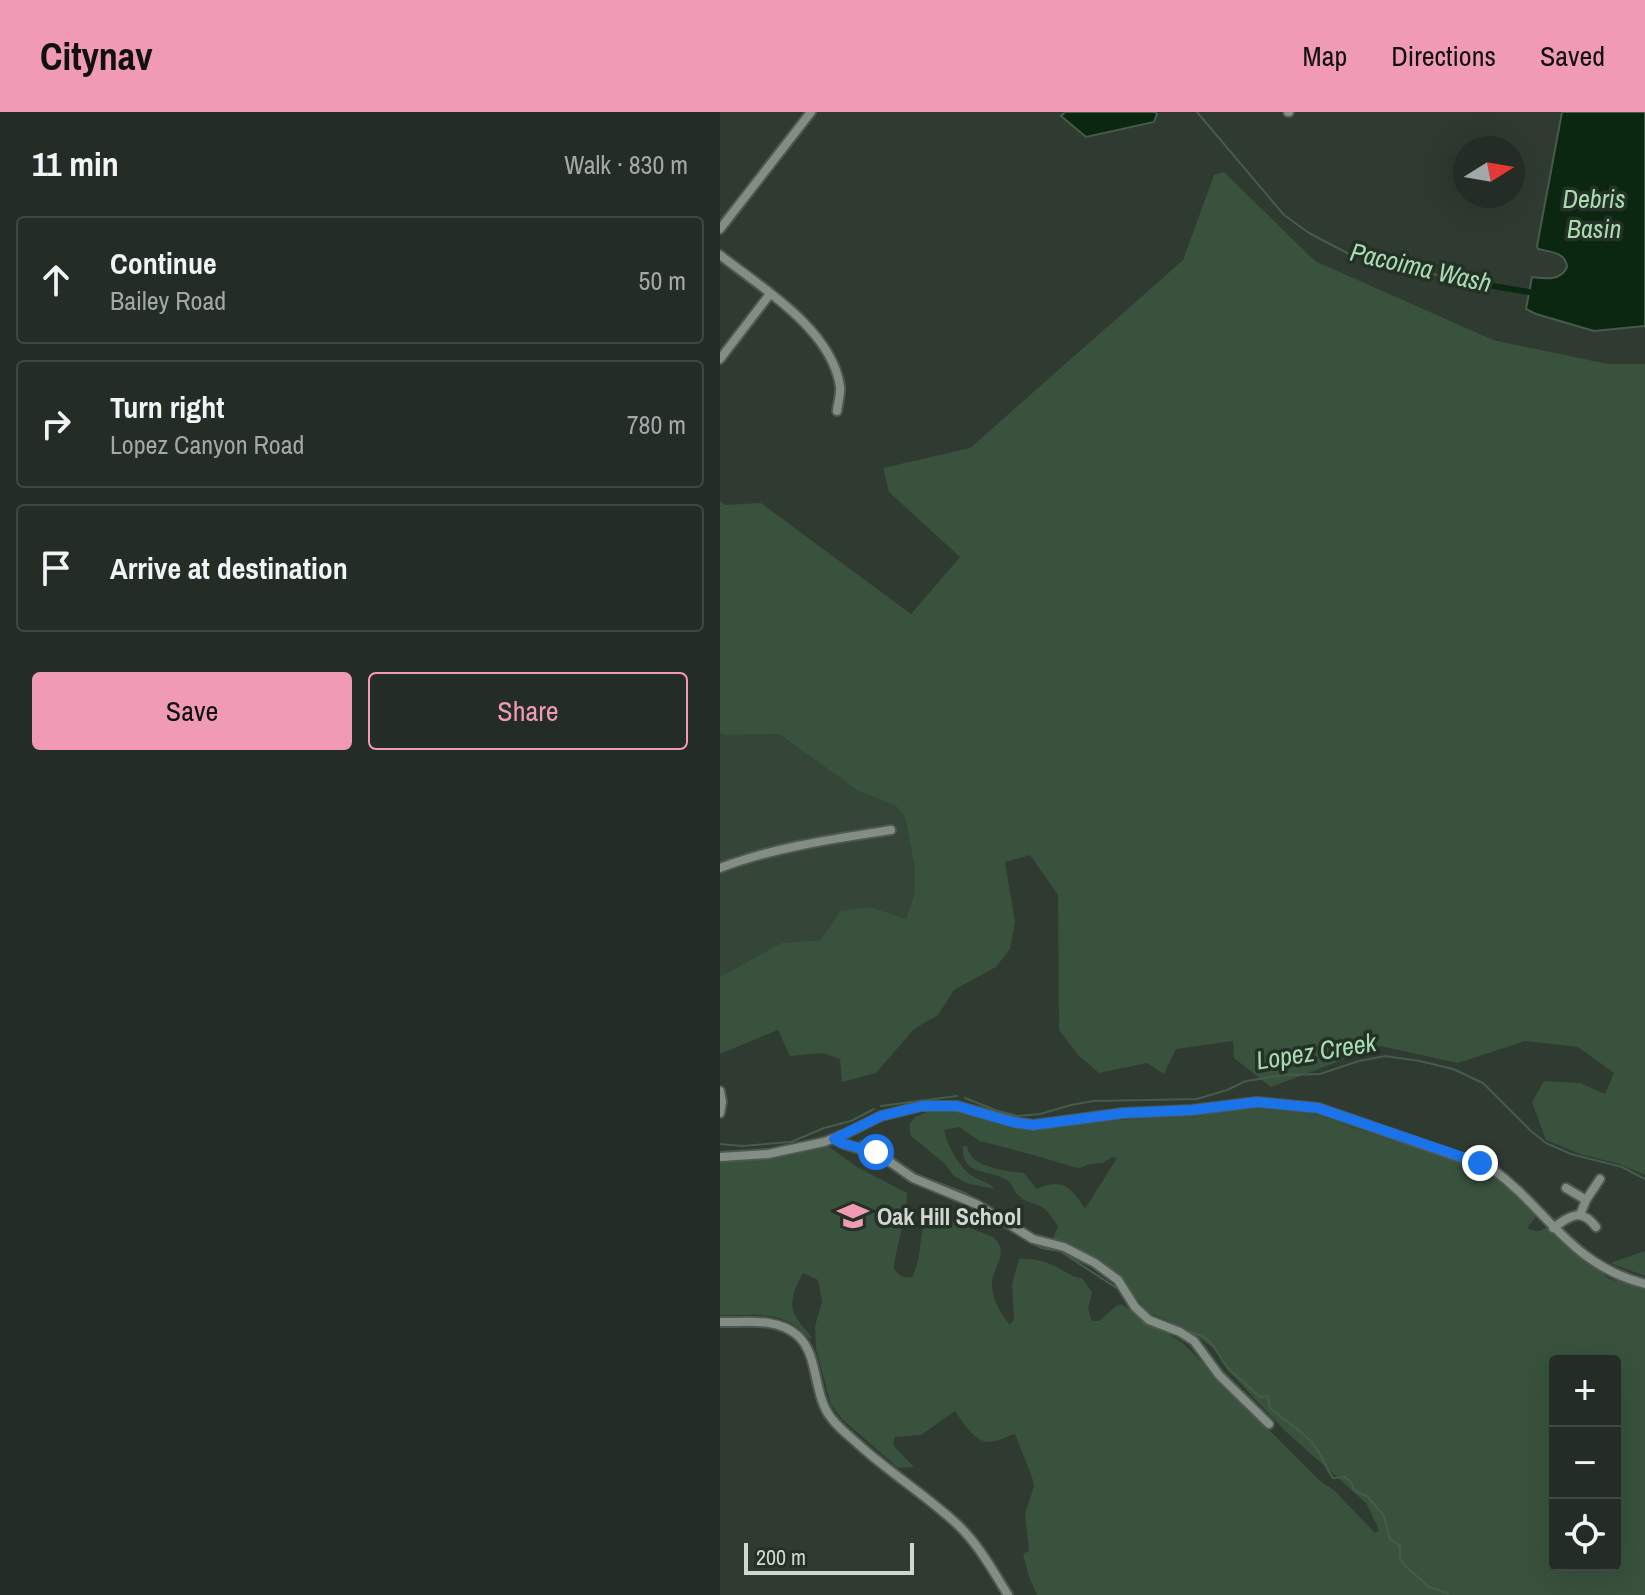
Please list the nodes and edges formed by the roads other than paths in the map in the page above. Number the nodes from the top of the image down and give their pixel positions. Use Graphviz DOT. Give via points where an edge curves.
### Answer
graph roads {
  1 [pos="811,112"];
  2 [pos="720,229"];
  3 [pos="720,255"];
  4 [pos="770,294"];
  5 [pos="720,359"];
  6 [pos="837,411"];
  7 [pos="891,830"];
  8 [pos="720,868"];
  9 [pos="720,1091"];
  10 [pos="720,1113"];
  11 [pos="834,1139"];
  12 [pos="720,1157"];
  13 [pos="1600,1179"];
  14 [pos="1566,1188"];
  15 [pos="1586,1200"];
  16 [pos="1580,1215"];
  17 [pos="1596,1227"];
  18 [pos="1553,1228"];
  19 [pos="1645,1284"];
  20 [pos="720,1322"];
  21 [pos="1269,1424"];
  22 [pos="1008,1595"];
  1 -- 2 [label="street"];
  3 -- 4 [label="street"];
  4 -- 5 [label="street"];
  4 -- 6 [label="street" via="813,331 834,364 841,388"];
  7 -- 8 [label="street" via="746,857"];
  9 -- 10 [label="street"];
  11 -- 12 [label="street" via="783,1152"];
  11 -- 18 [label="street" via="881,1116 939,1105 1033,1125 1246,1102 1318,1108 1491,1168"];
  11 -- 21 [label="street" via="876,1152 913,1178 976,1204 1033,1239 1095,1263 1118,1280 1149,1320 1194,1341 1219,1375"];
  13 -- 15 [label="street"];
  14 -- 15 [label="street"];
  15 -- 16 [label="street"];
  16 -- 17 [label="street"];
  16 -- 18 [label="street"];
  18 -- 19 [label="street" via="1589,1260"];
  20 -- 22 [label="street" via="768,1322 797,1336 808,1351 831,1418 961,1527"];
}
